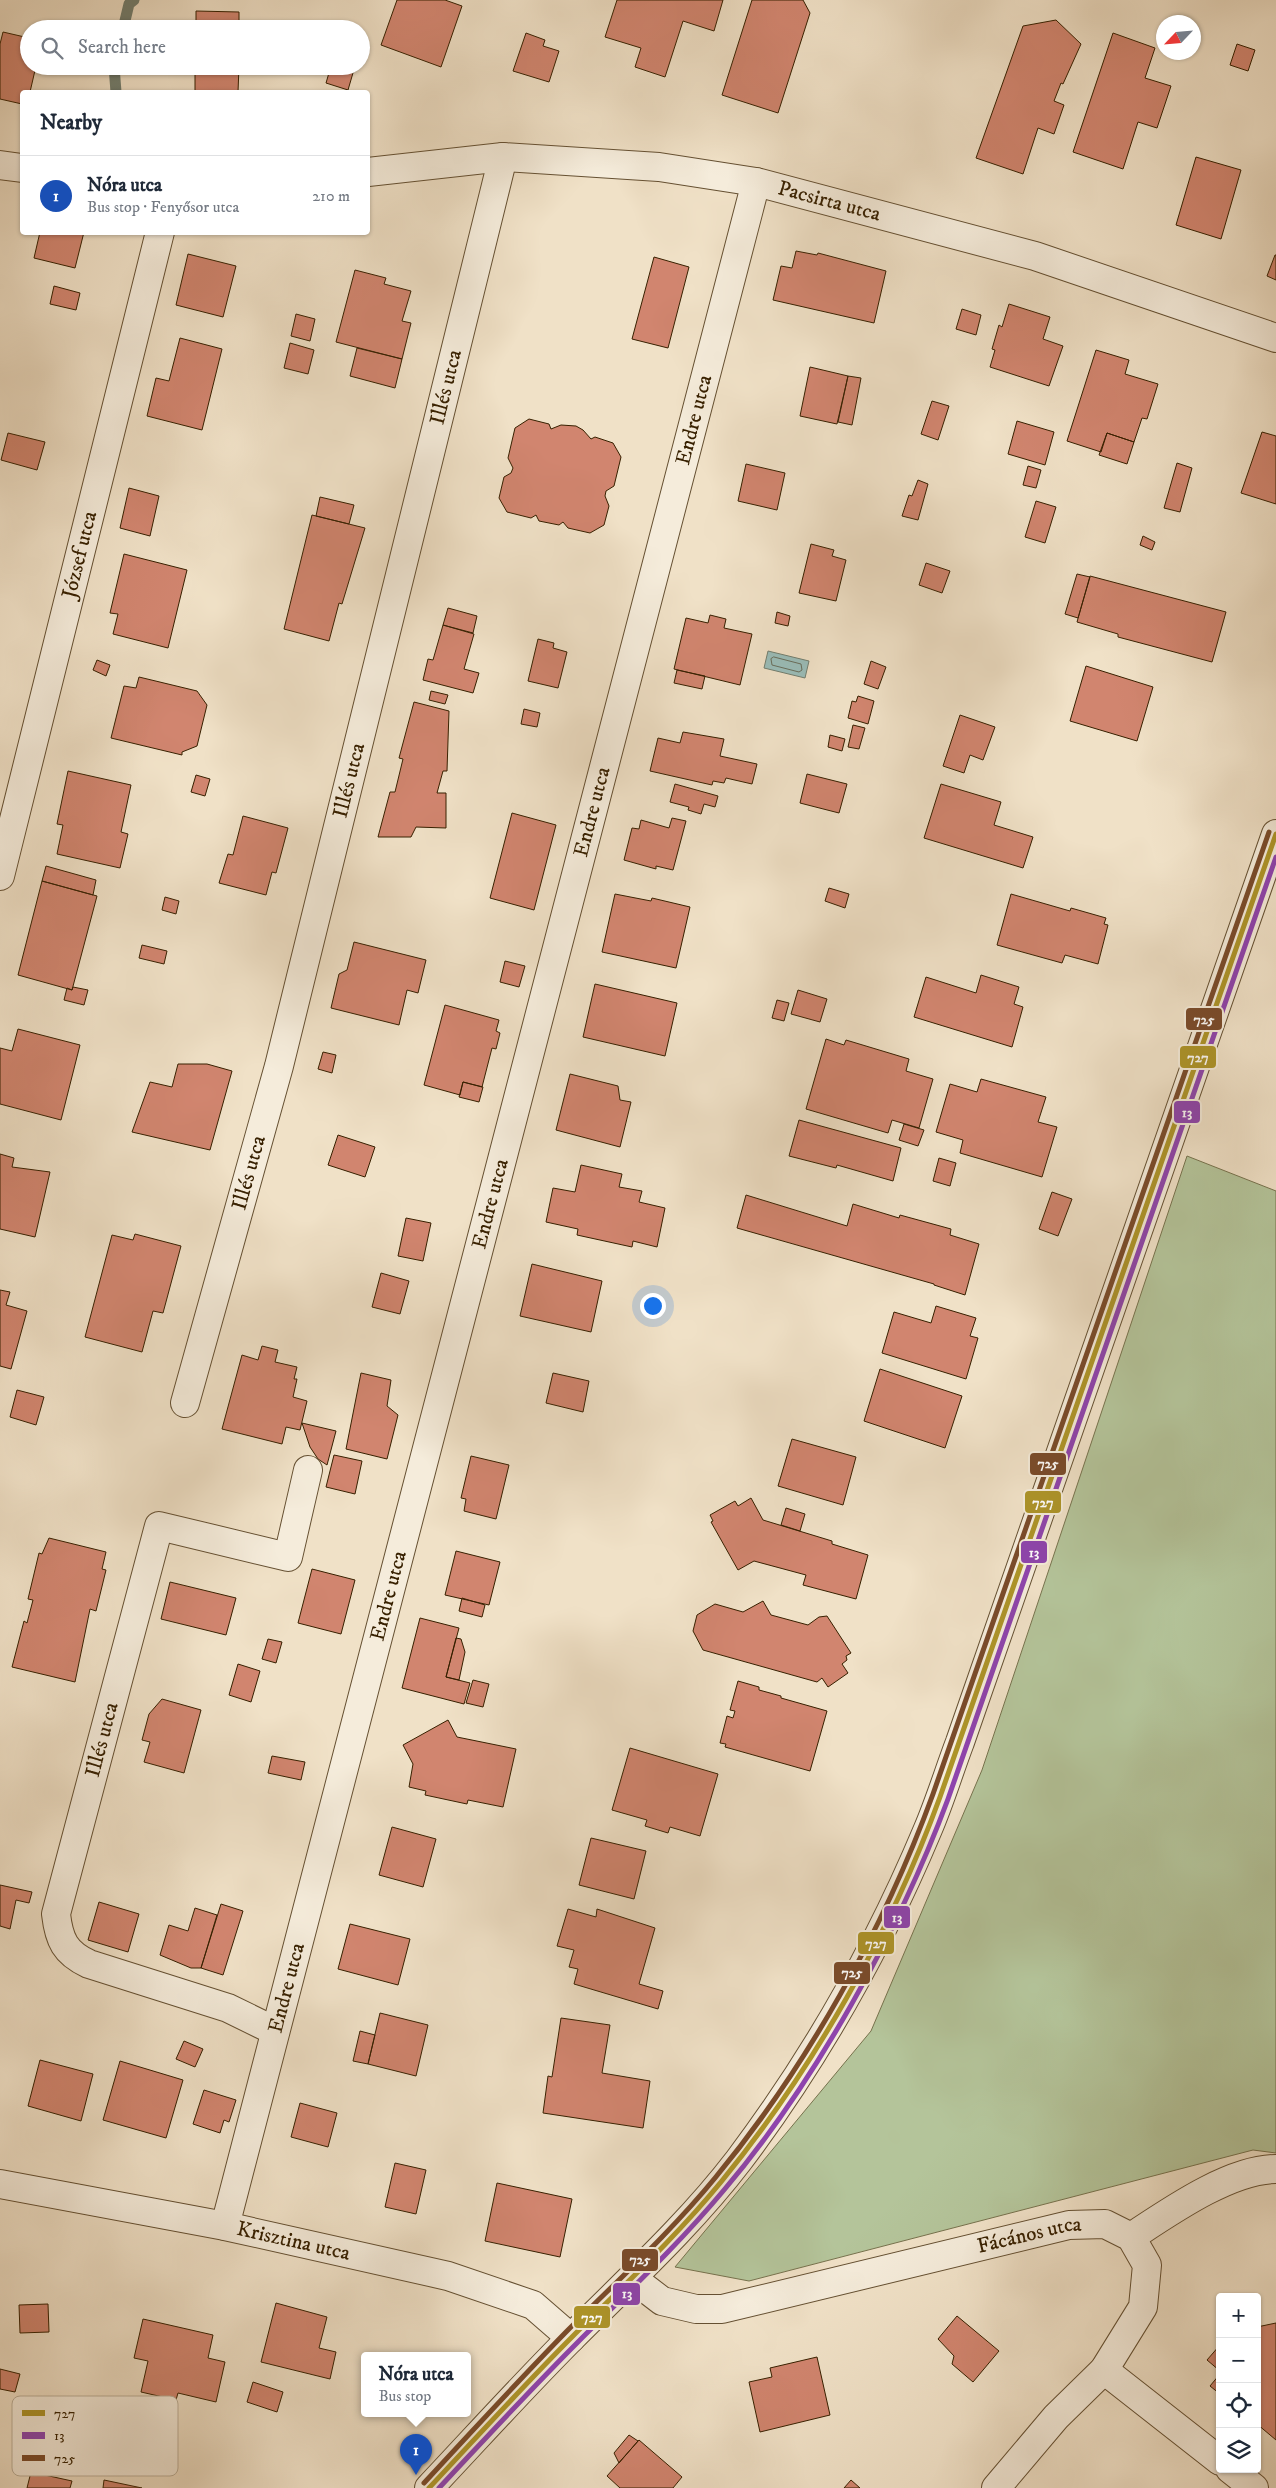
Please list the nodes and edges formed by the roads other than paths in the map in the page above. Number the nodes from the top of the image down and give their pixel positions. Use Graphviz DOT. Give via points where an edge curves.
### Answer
graph roads {
  1 [pos="503,157"];
  2 [pos="0,165"];
  3 [pos="20,168"];
  4 [pos="370,172"];
  5 [pos="756,182"];
  6 [pos="159,235"];
  7 [pos="1276,338"];
  8 [pos="1276,834"];
  9 [pos="0,876"];
  10 [pos="185,1403"];
  11 [pos="308,1470"];
  12 [pos="276,2031"];
  13 [pos="1276,2169"];
  14 [pos="0,2184"];
  15 [pos="225,2226"];
  16 [pos="1131,2237"];
  17 [pos="632,2278"];
  18 [pos="571,2338"];
  19 [pos="1104,2370"];
  20 [pos="1216,2458"];
  21 [pos="1235,2473"];
  22 [pos="429,2488"];
  23 [pos="996,2488"];
  24 [pos="1254,2488"];
  1 -- 4 [label="street, Pacsirta utca"];
  1 -- 5 [label="street, Pacsirta utca" via="659,167"];
  1 -- 10 [label="street, Illés utca" via="279,1066"];
  2 -- 3 [label="street"];
  5 -- 7 [label="street, Pacsirta utca" via="1035,256"];
  5 -- 12 [label="street, Endre utca"];
  6 -- 9 [label="street, József utca"];
  8 -- 17 [label="street" via="925,1837 850,1988 796,2078 739,2160"];
  11 -- 12 [label="street, Illés utca" via="288,1556 158,1526 56,1914 63,1944 74,1957 228,2008"];
  12 -- 15 [label="street, Endre utca"];
  13 -- 16 [label="street" via="1259,2169 1191,2198"];
  14 -- 15 [label="street, Krisztina utca"];
  15 -- 18 [label="street, Krisztina utca" via="448,2276 533,2305"];
  16 -- 17 [label="street, Fácános utca" via="1105,2224 1069,2225 722,2309 696,2309 662,2301"];
  16 -- 19 [label="street" via="1147,2265 1143,2307"];
  17 -- 18 [label="street"];
  18 -- 22 [label="street"];
  19 -- 20 [label="street"];
  19 -- 23 [label="street" via="1056,2417"];
  21 -- 24 [label="street"];
}
